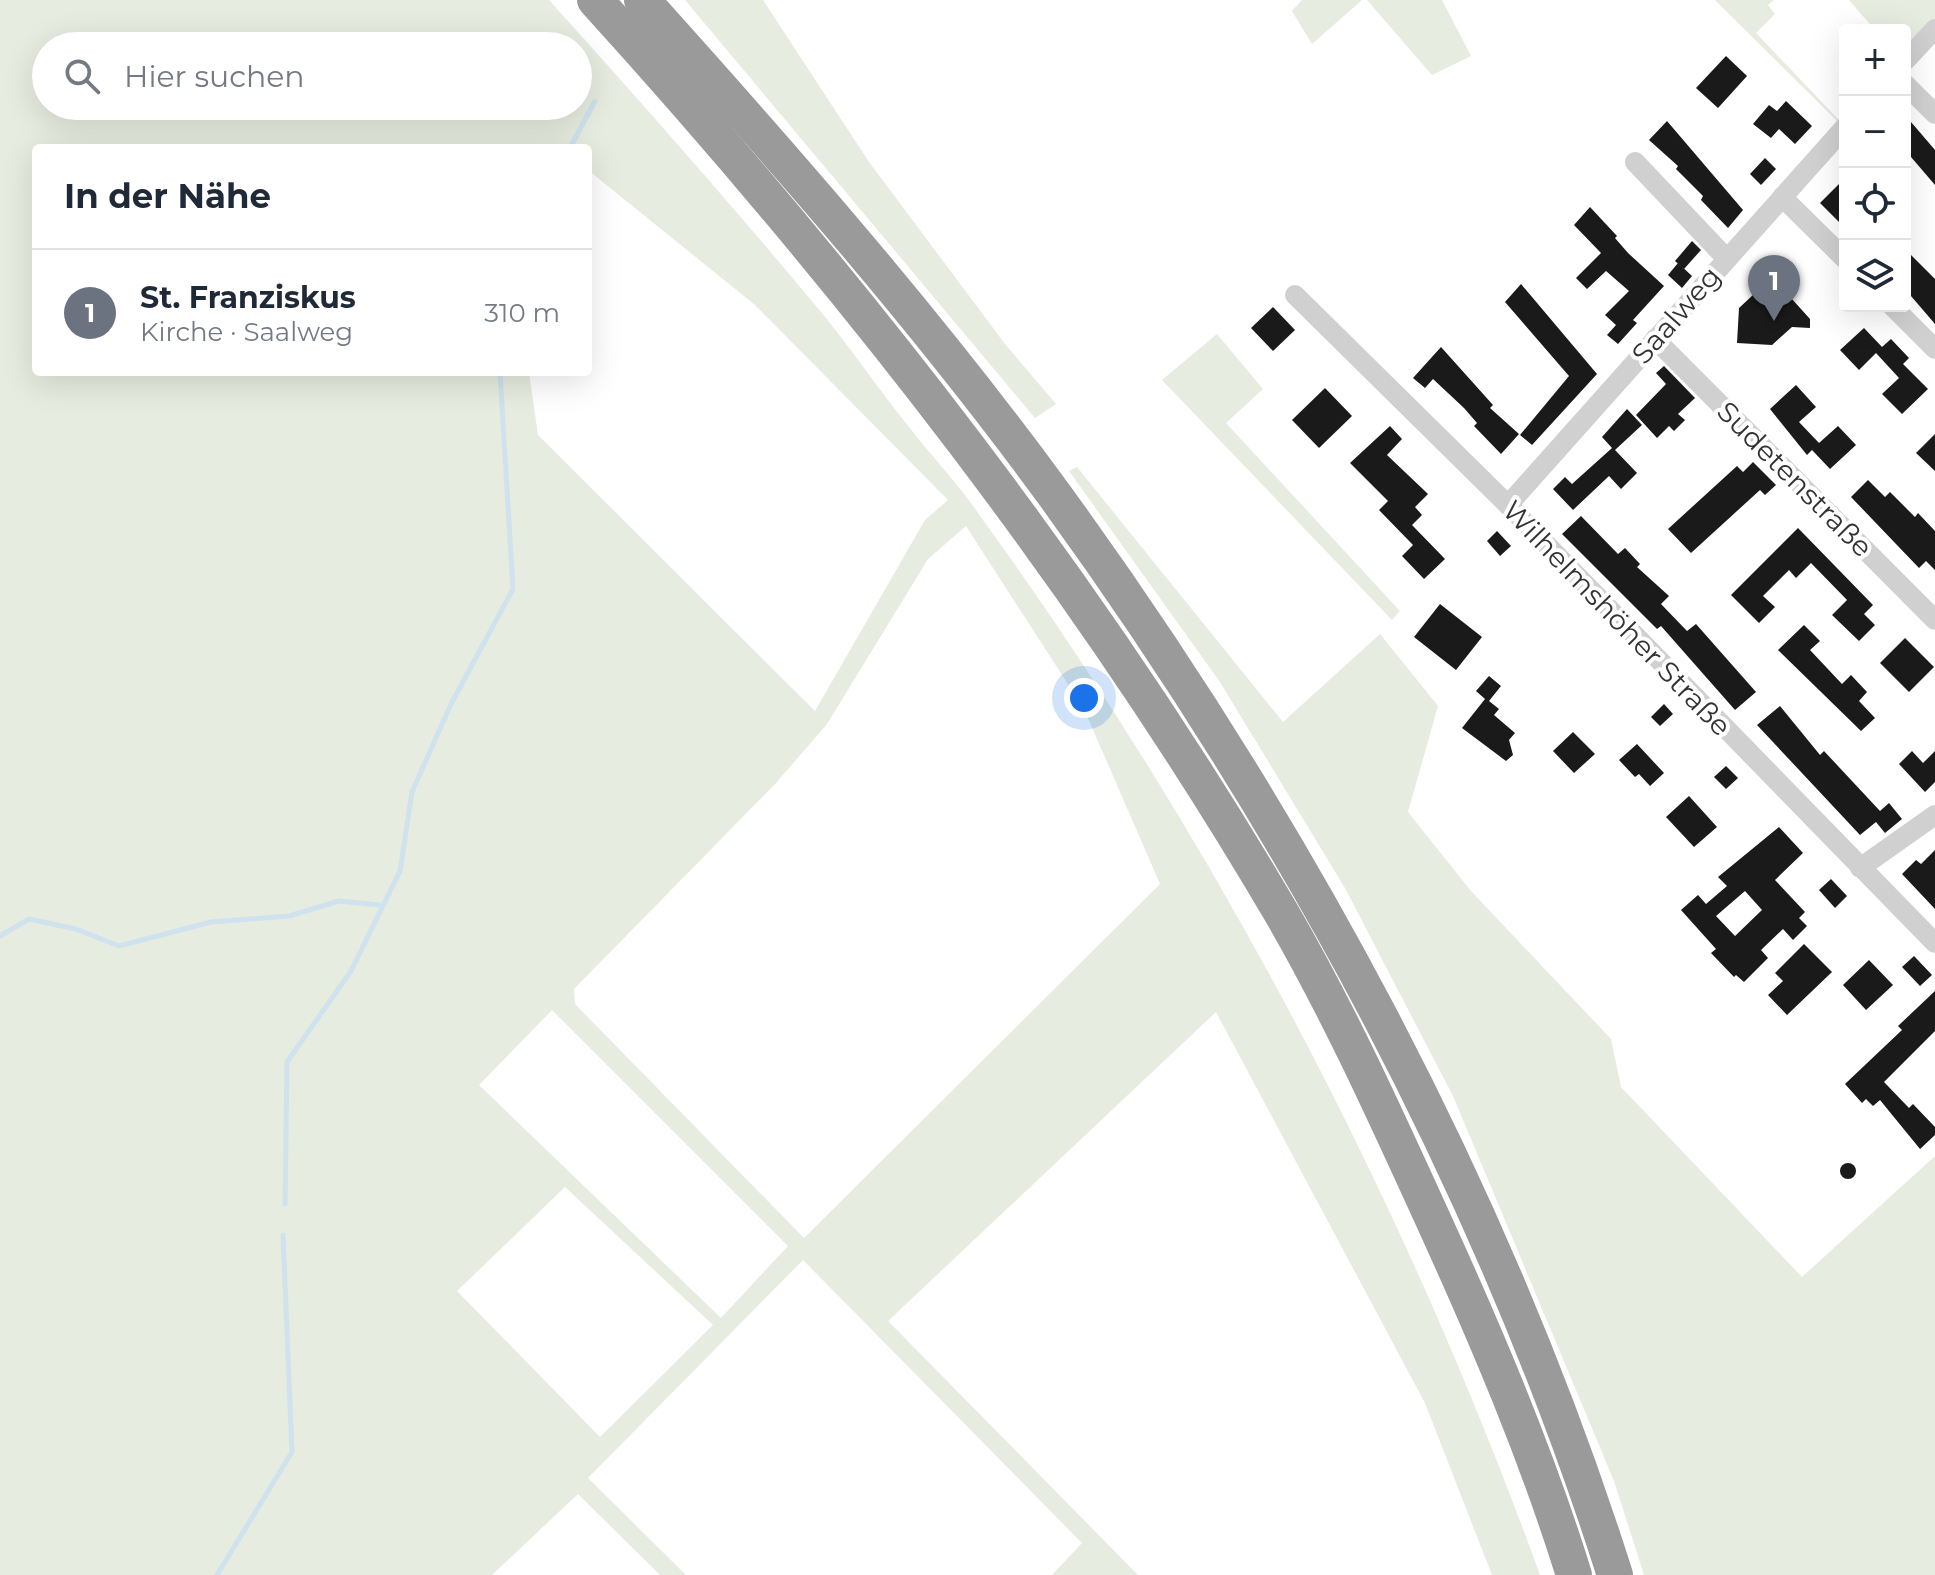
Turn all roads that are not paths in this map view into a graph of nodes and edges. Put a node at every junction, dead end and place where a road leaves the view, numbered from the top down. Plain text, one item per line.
1 (595, 0) edge
2 (642, 0) edge
3 (1935, 29) edge
4 (1911, 55) edge
5 (1911, 90) edge
6 (1935, 114) edge
7 (1839, 134) edge
8 (1635, 162) dead end
9 (1782, 197) junction
10 (1839, 253) edge
11 (1726, 258) junction
12 (1295, 295) dead end
13 (1898, 312) edge
14 (1655, 339) junction
15 (1935, 349) edge
16 (1508, 505) junction
17 (1935, 620) edge
18 (1935, 815) edge
19 (1860, 868) junction
20 (1935, 943) edge
21 (1574, 1575) edge
22 (1615, 1575) edge

1 - 21 highway
2 - 22 highway
3 - 4 street
5 - 6 street
7 - 9 street, Saalweg
8 - 11 street
9 - 10 street
9 - 11 street, Saalweg
11 - 14 street, Saalweg
12 - 16 street, Wilhelmshöher Straße
13 - 15 street
14 - 16 street, Saalweg
14 - 17 street, Sudetenstraße
16 - 19 street, Wilhelmshöher Straße
18 - 19 street
19 - 20 street, Wilhelmshöher Straße

